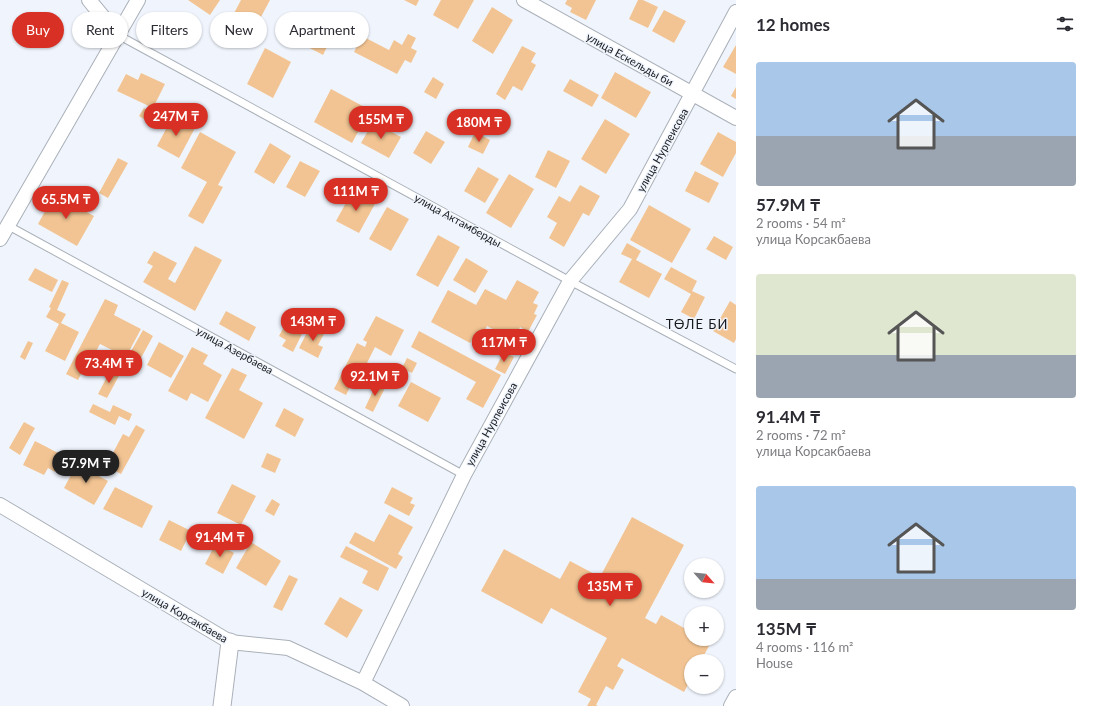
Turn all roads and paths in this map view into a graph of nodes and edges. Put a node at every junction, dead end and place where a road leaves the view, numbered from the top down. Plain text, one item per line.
1 (89, 0) edge
2 (138, 0) edge
3 (524, 0) edge
4 (99, 12) edge
5 (736, 12) edge
6 (128, 18) edge
7 (128, 40) edge
8 (110, 48) edge
9 (693, 94) junction
10 (736, 118) edge
11 (7, 225) junction
12 (0, 239) edge
13 (570, 281) junction
14 (736, 369) edge
15 (464, 475) junction
16 (0, 505) edge
17 (230, 642) junction
18 (363, 683) junction
19 (736, 697) edge
20 (222, 706) edge
21 (402, 706) edge
22 (731, 706) edge

1 - 4 street
2 - 6 street
3 - 9 street, улица Ескельды би
5 - 9 street, улица Нурпеисова
7 - 13 lane, улица Актамберды
8 - 11 street
9 - 10 street, улица Ескельды би
9 - 13 street, улица Нурпеисова
11 - 12 street
11 - 15 lane, улица Азербаева
13 - 14 lane, улица Актамберды
13 - 15 street, улица Нурпеисова
15 - 18 street, улица Нурпеисова
16 - 17 street, улица Корсакбаева
17 - 18 street, улица Корсакбаева
17 - 20 street
18 - 21 street, улица Корсакбаева
19 - 22 street

